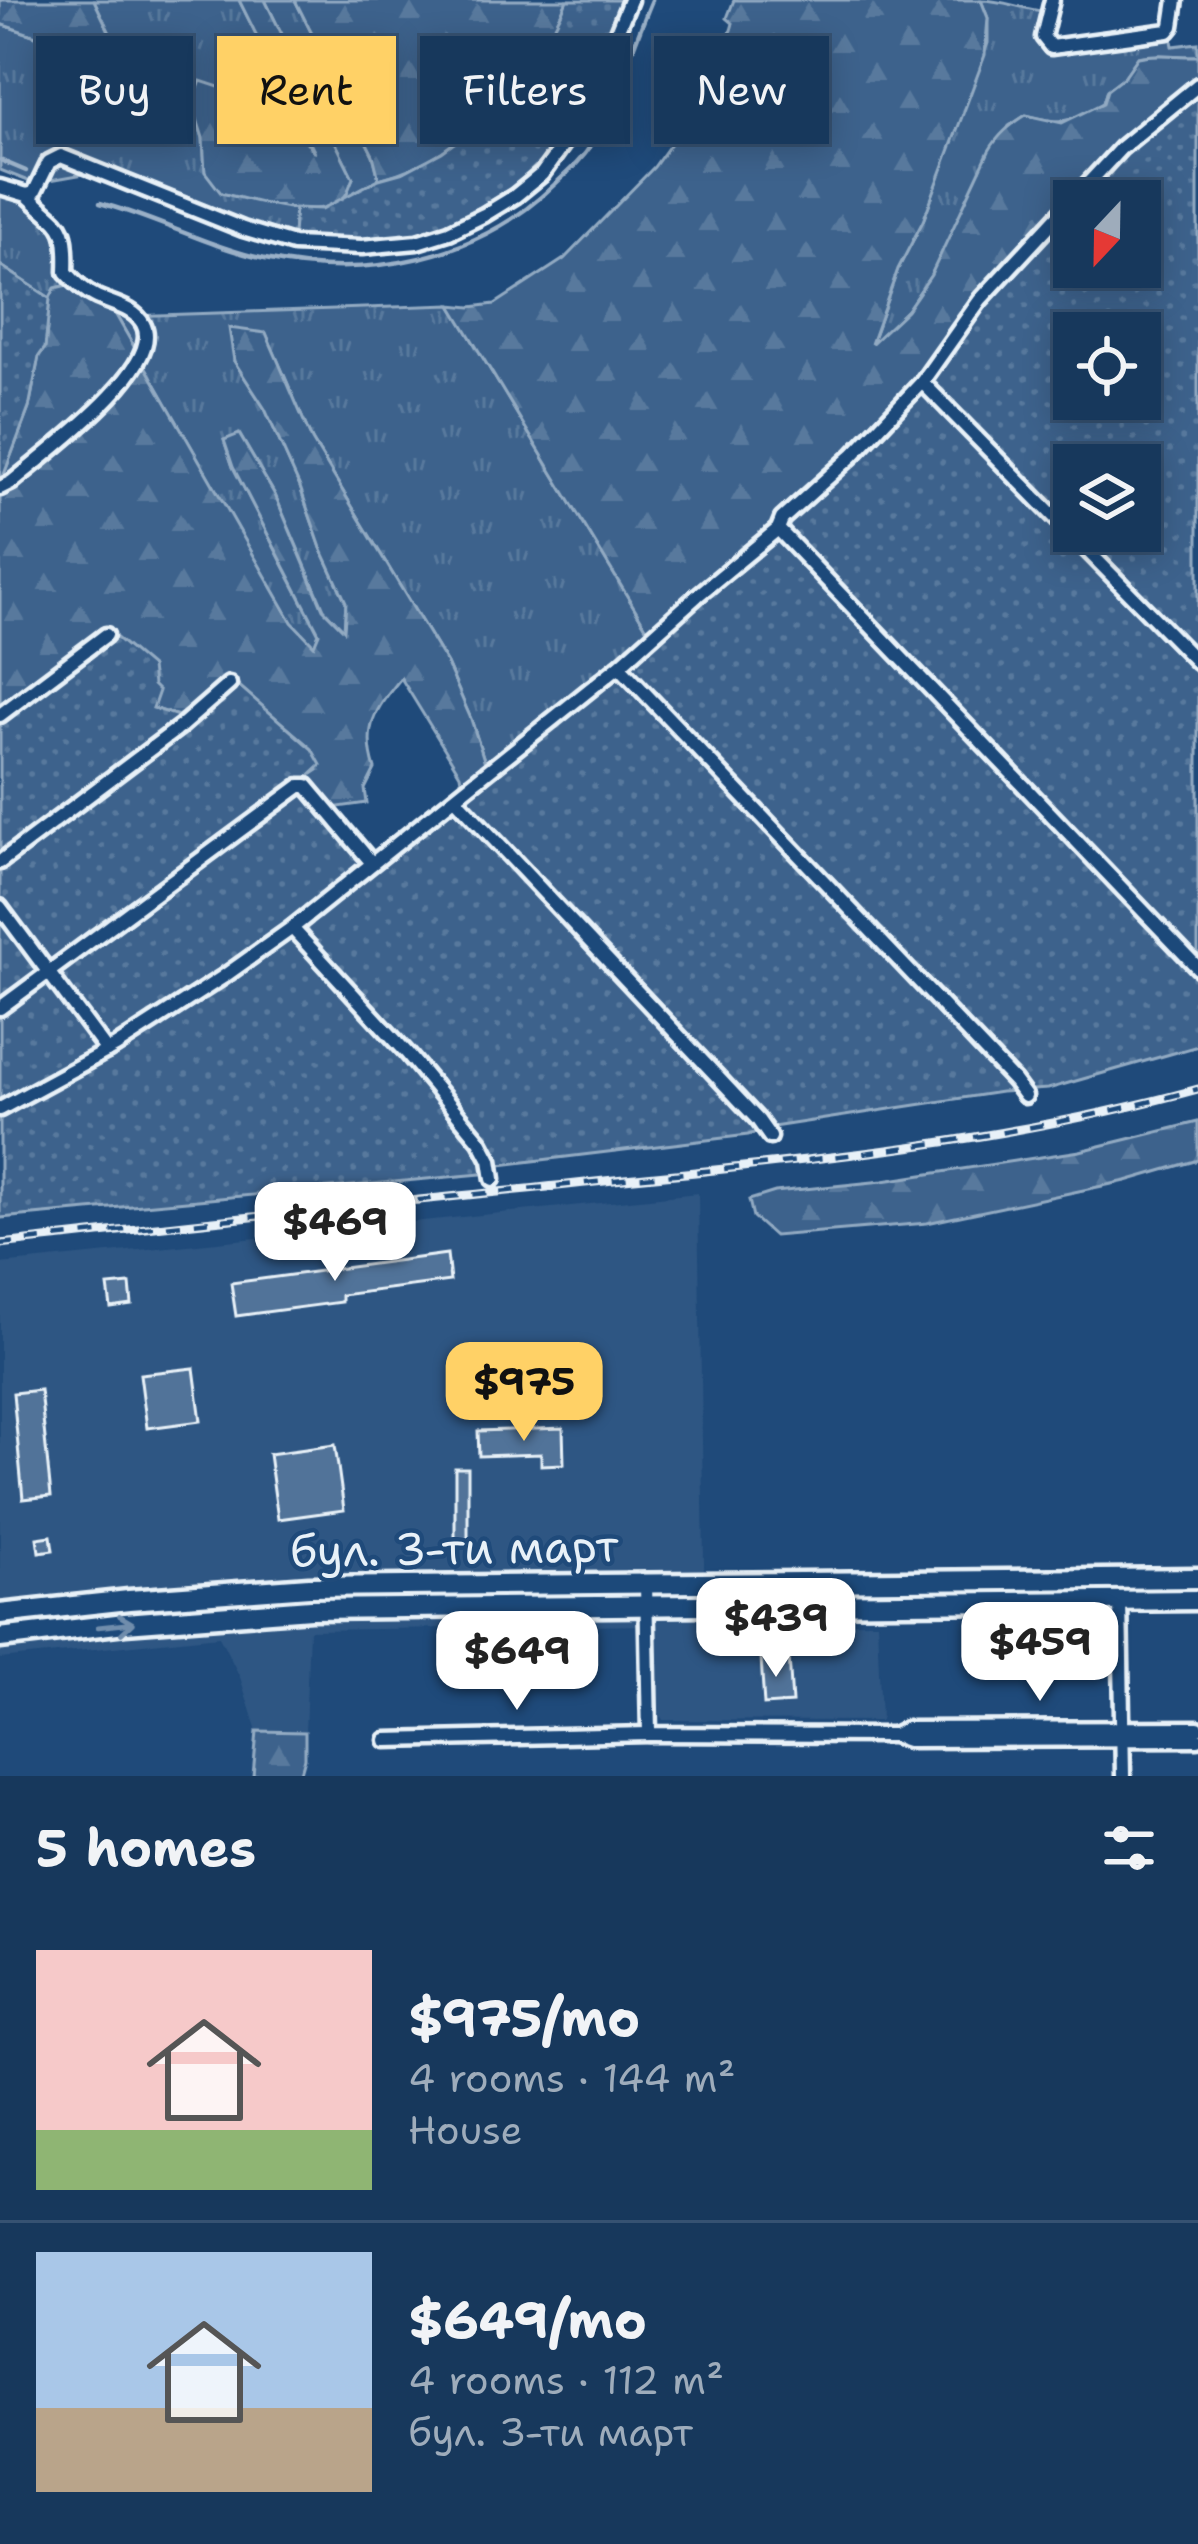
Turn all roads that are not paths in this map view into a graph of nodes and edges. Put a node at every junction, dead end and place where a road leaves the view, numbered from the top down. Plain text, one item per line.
1 (631, 0) edge
2 (1052, 0) edge
3 (1176, 0) edge
4 (1198, 85) edge
5 (0, 187) edge
6 (33, 192) junction
7 (922, 382) junction
8 (0, 488) edge
9 (778, 529) junction
10 (106, 634) dead end
11 (1198, 663) edge
12 (619, 667) junction
13 (229, 684) dead end
14 (0, 715) edge
15 (454, 798) junction
16 (0, 862) edge
17 (371, 862) junction
18 (0, 907) edge
19 (292, 928) junction
20 (1198, 968) edge
21 (48, 973) junction
22 (0, 1008) edge
23 (107, 1052) junction
24 (1025, 1096) dead end
25 (0, 1109) edge
26 (770, 1137) dead end
27 (493, 1178) dead end
28 (1198, 1578) edge
29 (646, 1583) junction
30 (1120, 1600) junction
31 (1198, 1600) edge
32 (648, 1604) junction
33 (0, 1614) edge
34 (0, 1638) edge
35 (1198, 1727) edge
36 (1120, 1732) junction
37 (649, 1734) junction
38 (1198, 1738) edge
39 (386, 1740) dead end
40 (1123, 1776) edge

1 - 6 street
2 - 3 street
4 - 7 street
5 - 6 street
6 - 8 street
7 - 9 street
7 - 11 street
9 - 12 street
9 - 20 street
10 - 14 street
12 - 15 street
12 - 24 street
13 - 16 street
15 - 17 street
15 - 26 street
17 - 19 street
17 - 21 street
18 - 21 street
19 - 23 street
19 - 27 street
21 - 22 street
21 - 23 street
23 - 25 street
28 - 29 main road, бул. 3-ти март
29 - 32 street
29 - 33 main road, бул. 3-ти март
30 - 31 main road, бул. 3-ти март
30 - 32 main road, бул. 3-ти март
30 - 36 street
34 -> 32 main road, бул. 3-ти март
32 - 37 street
35 - 36 street
36 - 37 street
36 - 38 street
36 - 40 street
37 - 39 street

